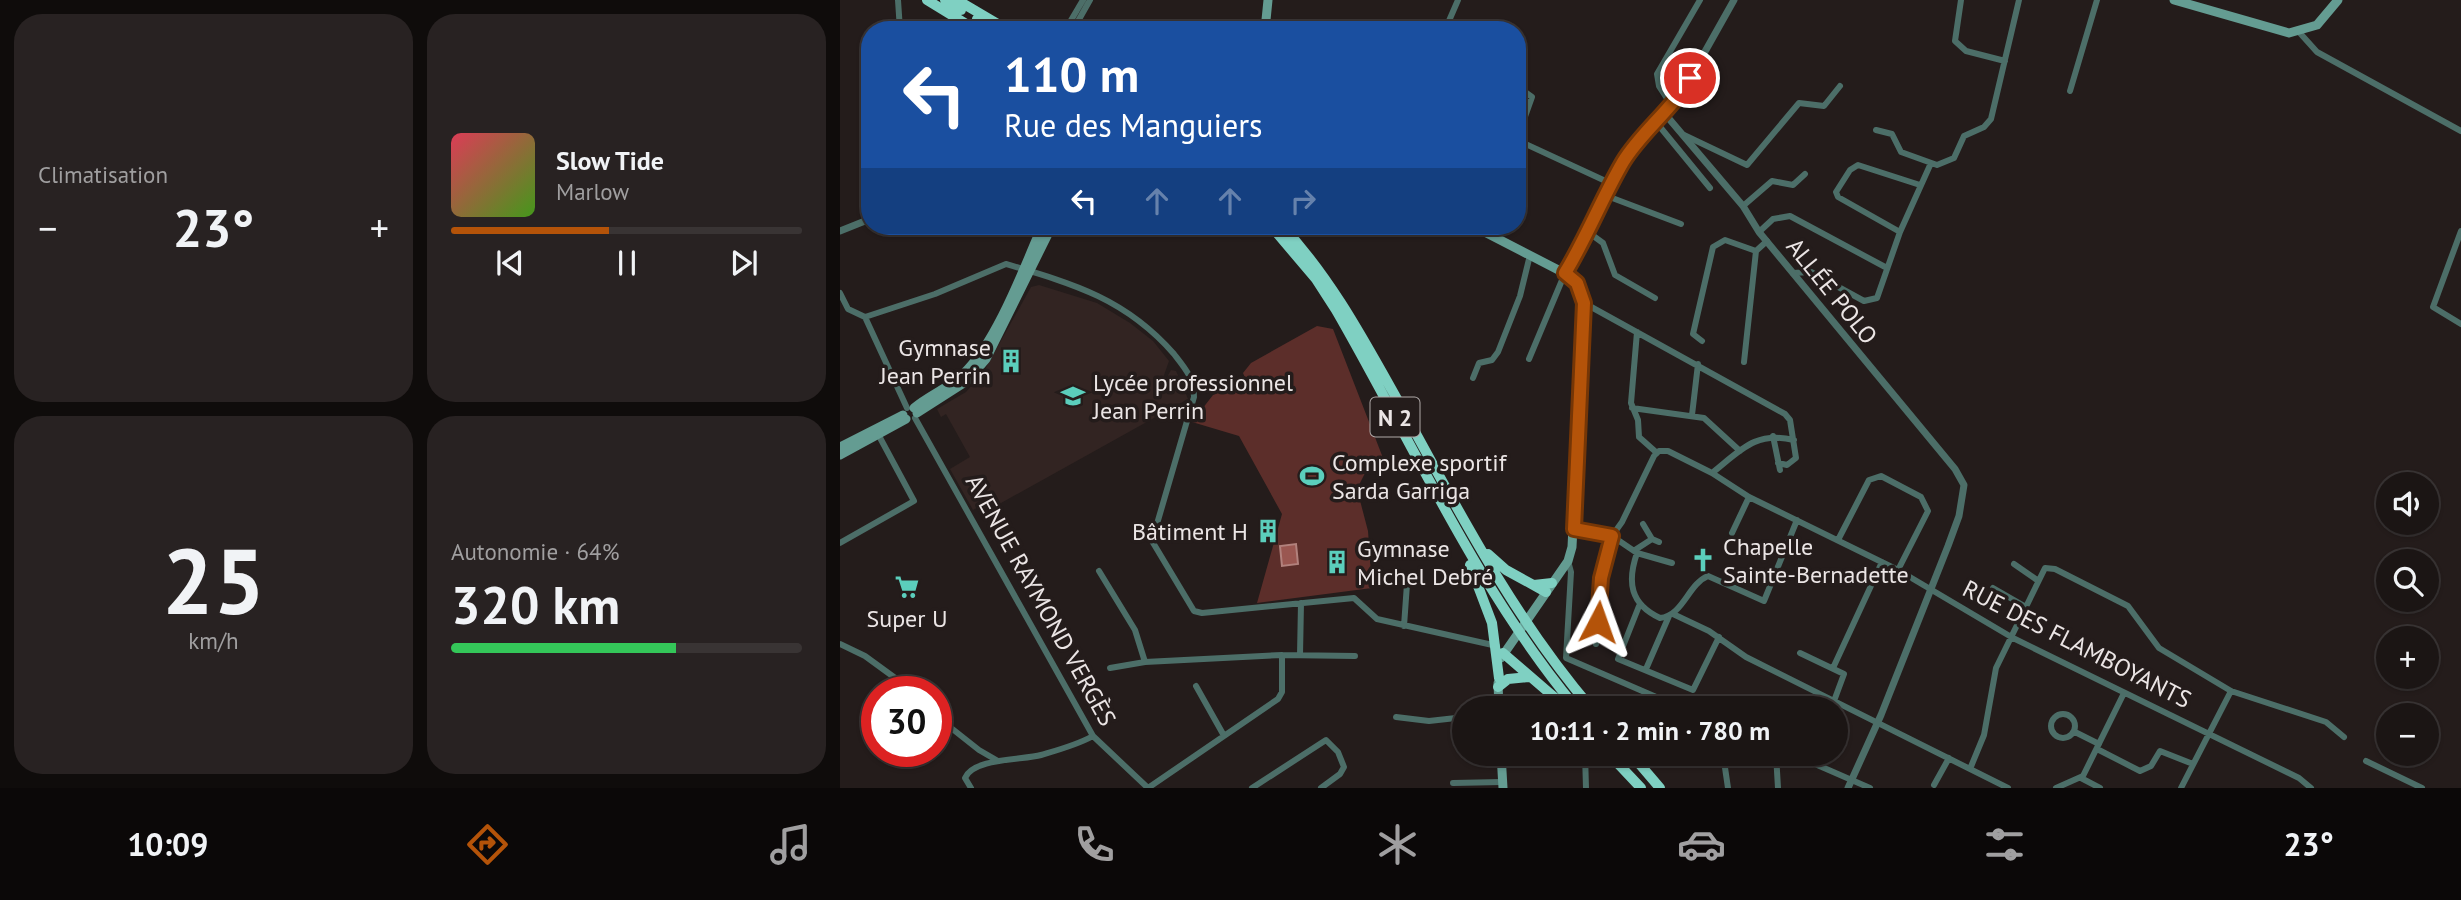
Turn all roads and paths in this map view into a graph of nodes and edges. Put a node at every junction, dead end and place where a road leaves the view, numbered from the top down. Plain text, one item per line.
1 (898, 0) edge
2 (928, 0) edge
3 (945, 0) edge
4 (957, 0) edge
5 (1083, 0) edge
6 (1090, 0) edge
7 (1268, 0) edge
8 (1458, 0) edge
9 (1700, 0) edge
10 (1734, 0) edge
11 (1961, 0) edge
12 (2020, 0) edge
13 (2097, 0) edge
14 (2174, 0) edge
15 (2337, 0) edge
16 (899, 21) edge
17 (962, 21) edge
18 (980, 21) edge
19 (993, 21) edge
20 (1071, 21) edge
21 (1078, 21) edge
22 (1266, 21) edge
23 (1449, 21) edge
24 (2299, 32) junction
25 (2005, 61) junction
26 (1840, 86) dead end
27 (2070, 91) dead end
28 (1526, 93) edge
29 (1672, 106) junction
30 (1526, 114) edge
31 (1665, 114) junction
32 (1656, 122) junction
33 (1876, 130) dead end
34 (2461, 131) edge
35 (1679, 132) junction
36 (1526, 144) edge
37 (1931, 163) junction
38 (1805, 174) dead end
39 (1612, 184) junction
40 (1920, 185) junction
41 (1710, 188) dead end
42 (1606, 196) junction
43 (1743, 206) junction
44 (861, 223) edge
45 (1681, 224) dead end
46 (840, 231) edge
47 (2461, 231) edge
48 (1759, 232) junction
49 (1900, 232) junction
50 (1588, 233) junction
51 (1039, 235) edge
52 (1047, 235) edge
53 (1279, 235) edge
54 (1290, 235) edge
55 (1299, 235) edge
56 (1493, 235) edge
57 (1767, 241) junction
58 (1756, 251) junction
59 (1531, 256) junction
60 (1887, 268) junction
61 (1026, 272) junction
62 (1565, 273) junction
63 (1793, 273) junction
64 (840, 293) edge
65 (1655, 298) dead end
66 (1584, 303) junction
67 (865, 317) junction
68 (2461, 324) edge
69 (1637, 332) junction
70 (1363, 339) junction
71 (1702, 341) dead end
72 (1529, 359) dead end
73 (1744, 362) dead end
74 (1698, 364) junction
75 (1473, 378) dead end
76 (1632, 408) junction
77 (910, 414) junction
78 (1692, 415) junction
79 (878, 434) junction
80 (1773, 436) junction
81 (1794, 440) junction
82 (840, 447) edge
83 (1740, 451) junction
84 (1657, 453) junction
85 (840, 455) edge
86 (1712, 473) junction
87 (1749, 497) junction
88 (1440, 498) junction
89 (1797, 520) junction
90 (1643, 524) dead end
91 (1574, 529) junction
92 (1732, 533) dead end
93 (1612, 536) junction
94 (1838, 540) junction
95 (840, 543) edge
96 (1478, 544) junction
97 (1636, 551) junction
98 (1568, 561) junction
99 (1882, 562) junction
100 (1672, 564) dead end
101 (2014, 564) dead end
102 (1898, 570) junction
103 (1099, 571) dead end
104 (2037, 580) junction
105 (1407, 584) dead end
106 (1549, 587) junction
107 (1993, 587) dead end
108 (1931, 589) junction
109 (1301, 603) junction
110 (1639, 606) junction
111 (2026, 607) junction
112 (1671, 615) junction
113 (1404, 626) junction
114 (1526, 634) junction
115 (1719, 637) junction
116 (2012, 638) junction
117 (840, 644) edge
118 (1495, 644) junction
119 (1596, 645) dead end
120 (1503, 653) junction
121 (1800, 653) dead end
122 (1282, 655) junction
123 (1300, 655) junction
124 (1355, 656) dead end
125 (1145, 662) junction
126 (1110, 668) dead end
127 (1833, 668) junction
128 (1646, 669) junction
129 (892, 676) edge
130 (1530, 677) junction
131 (1498, 683) junction
132 (1196, 686) dead end
133 (2231, 691) junction
134 (2124, 693) junction
135 (1651, 695) edge
136 (1498, 696) edge
137 (1553, 696) edge
138 (1568, 696) edge
139 (1581, 696) edge
140 (1824, 696) edge
141 (1836, 696) edge
142 (1848, 708) edge
143 (1396, 717) dead end
144 (1452, 718) edge
145 (1878, 722) junction
146 (952, 729) edge
147 (2075, 732) junction
148 (2208, 733) junction
149 (1223, 734) junction
150 (1093, 736) junction
151 (2344, 737) dead end
152 (2098, 746) junction
153 (979, 750) junction
154 (1949, 758) junction
155 (998, 761) junction
156 (2366, 761) dead end
157 (989, 764) junction
158 (2193, 764) junction
159 (1502, 766) edge
160 (1585, 766) edge
161 (1621, 766) edge
162 (1625, 766) edge
163 (1641, 766) edge
164 (1725, 766) edge
165 (1777, 766) edge
166 (1815, 766) edge
167 (1970, 769) junction
168 (2081, 778) junction
169 (2299, 778) junction
170 (1453, 783) dead end
171 (1850, 784) edge
172 (1503, 785) edge
173 (1934, 785) dead end
174 (1996, 785) edge
175 (2183, 787) edge
176 (971, 788) edge
177 (1148, 788) edge
178 (1252, 788) edge
179 (1322, 788) edge
180 (1586, 788) edge
181 (1642, 788) edge
182 (1660, 788) edge
183 (1728, 788) edge
184 (1778, 788) edge
185 (1870, 788) edge
186 (2008, 788) edge
187 (2056, 788) edge
188 (2100, 788) edge
189 (2294, 788) edge
190 (2311, 788) edge
191 (2421, 788) edge

1 - 16 street
2 - 17 highway
3 - 18 highway
4 - 19 highway
5 - 20 street
6 - 21 street
7 - 22 main road
8 - 23 street
9 - 29 street
10 - 29 street
11 - 25 street
12 - 25 street
13 - 27 street
14 - 24 main road
15 - 24 main road
24 - 34 street
25 - 37 street
26 - 35 street
28 - 30 street
29 - 31 street
31 - 32 street
31 - 35 street, ALLÉE POLO
32 - 39 street
32 - 41 street
33 - 37 street
35 - 43 street, ALLÉE POLO
36 - 39 street
37 - 40 street
38 - 43 street
39 - 42 street
40 - 49 street
40 - 49 street
42 - 45 street
42 - 50 street
43 - 48 street, ALLÉE POLO
44 - 46 street
47 - 68 street
48 - 57 street, ALLÉE POLO
48 - 60 street
49 - 60 street
50 - 62 street
50 - 65 street
51 - 61 main road
52 - 61 main road
53 - 88 highway, N 2
54 - 70 highway, N 2
55 - 70 highway
56 - 59 main road
57 - 58 street
57 - 63 street, ALLÉE POLO
58 - 71 street
58 - 73 street
59 - 62 main road
59 - 75 street
60 - 63 street
61 - 67 street
61 - 77 main road
61 - 109 street
62 - 66 main road
62 - 72 street
63 - 108 street, ALLÉE POLO
64 - 67 street
66 - 69 street
66 - 91 main road
67 - 77 street, AVENUE RAYMOND VERGÈS
69 - 74 street
69 - 76 street
70 - 96 highway, N 2
74 - 78 street
74 - 81 street
76 - 78 street
76 - 84 street
77 - 79 main road
77 - 82 main road
77 - 150 street, AVENUE RAYMOND VERGÈS
78 - 83 street
79 - 85 main road
79 - 95 street
80 - 81 street
80 - 81 street
80 - 83 street
83 - 86 street
84 - 86 street, RUE DES FLAMBOYANTS
84 - 93 street
86 - 87 street, RUE DES FLAMBOYANTS
87 - 89 street, RUE DES FLAMBOYANTS
87 - 92 street
88 - 114 highway, N 2
88 - 118 highway
89 - 94 street, RUE DES FLAMBOYANTS
89 - 112 street
90 - 97 street
91 - 93 street
91 - 98 main road
93 - 97 street
93 - 119 street
94 - 99 street, RUE DES FLAMBOYANTS
94 - 102 street
96 - 106 highway
96 - 114 highway, N 2
97 - 100 street
97 - 110 street
98 - 106 main road
98 - 135 street
99 - 102 street, RUE DES FLAMBOYANTS
99 - 127 street
101 - 104 street
102 - 108 street, RUE DES FLAMBOYANTS
103 - 125 street
104 - 111 street
104 - 133 street
105 - 113 street
106 - 120 main road
107 - 111 street
108 - 116 street, RUE DES FLAMBOYANTS
108 - 145 street
109 - 113 street
109 - 123 street
110 - 112 street
110 - 128 street
111 - 116 street
112 - 115 street
112 - 128 street
113 - 118 street
114 - 138 highway, N 2
114 - 139 highway, N 2
115 - 128 street
115 - 140 street
116 - 134 street, RUE DES FLAMBOYANTS
116 - 167 street
117 - 129 street
118 - 120 street
118 - 131 highway
120 - 130 highway
120 - 131 main road
121 - 127 street
122 - 123 street
122 - 125 street
122 - 149 street
123 - 124 street
125 - 126 street
127 - 141 street
130 - 131 highway
130 - 137 highway
131 - 136 main road
132 - 149 street
133 - 148 street
133 - 151 street
134 - 148 street, RUE DES FLAMBOYANTS
134 - 152 street
142 - 145 street
143 - 144 street
145 - 154 street
145 - 171 street
146 - 153 street
147 - 147 street
147 - 152 street
148 - 158 street
148 - 169 street, RUE DES FLAMBOYANTS
149 - 177 street
150 - 155 street
150 - 177 street, AVENUE RAYMOND VERGÈS
152 - 158 street
152 - 168 street
153 - 155 street
153 - 157 street
154 - 167 street
154 - 173 street
155 - 157 street
156 - 191 street
157 - 176 street
158 - 175 street
159 - 172 main road
160 - 180 street
161 - 181 highway
162 - 181 highway
163 - 182 highway
164 - 183 street
165 - 184 street
166 - 171 street
167 - 174 street
168 - 187 street
168 - 188 street
169 - 189 street
169 - 190 street, RUE DES FLAMBOYANTS
170 - 172 street
171 - 185 street
174 - 186 street
178 - 179 street

